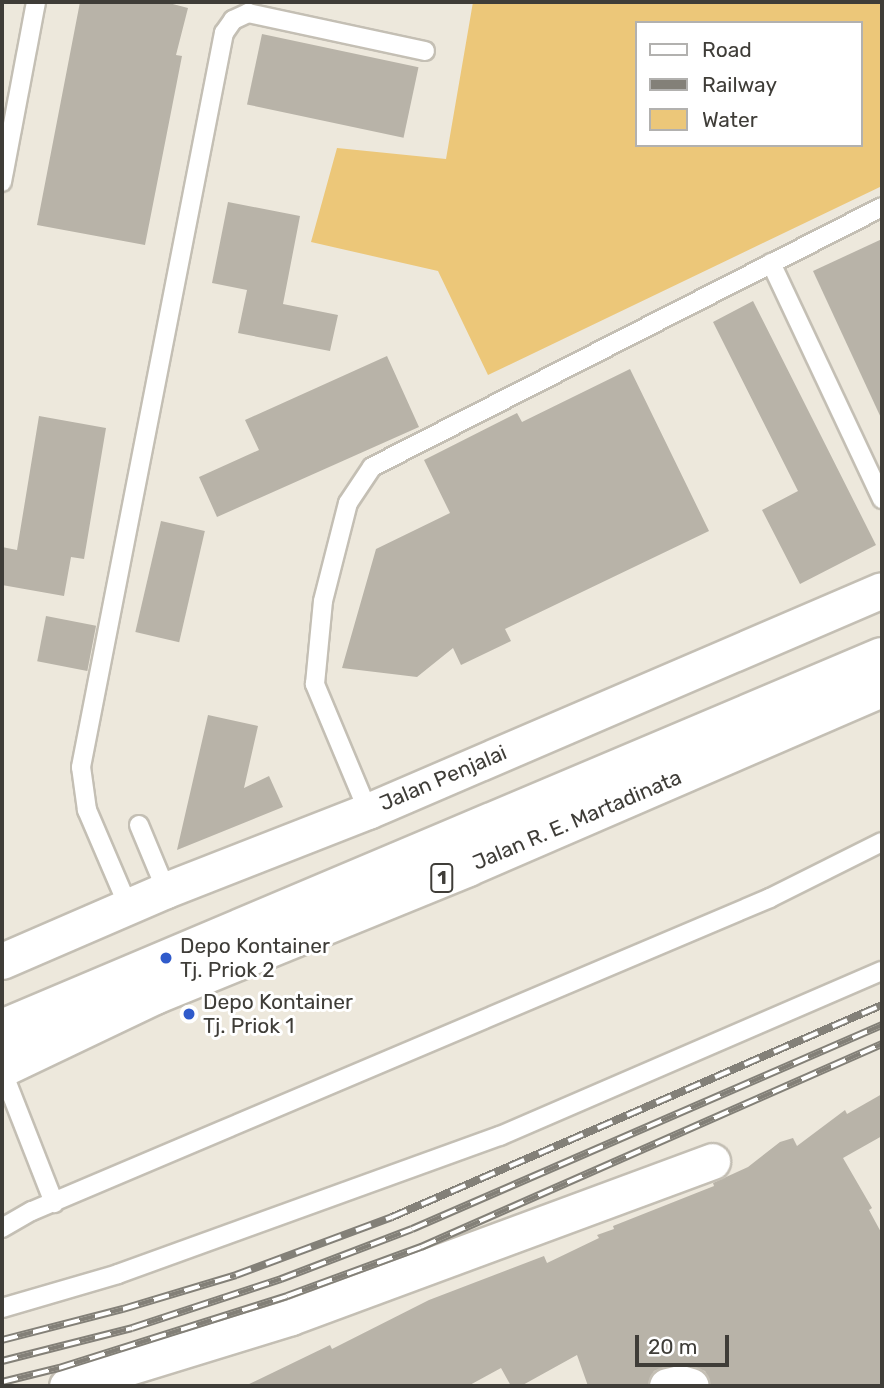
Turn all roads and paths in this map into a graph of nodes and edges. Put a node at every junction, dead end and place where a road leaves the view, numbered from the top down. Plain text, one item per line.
1 (36, 2) edge
2 (425, 51) dead end
3 (2, 182) edge
4 (882, 207) edge
5 (771, 263) junction
6 (882, 499) edge
7 (882, 590) edge
8 (882, 657) edge
9 (882, 688) edge
10 (368, 811) junction
11 (139, 825) dead end
12 (882, 842) edge
13 (166, 890) junction
14 (129, 908) junction
15 (2, 961) edge
16 (882, 971) edge
17 (2, 1029) edge
18 (2, 1069) edge
19 (712, 1161) dead end
20 (54, 1203) junction
21 (2, 1228) edge
22 (2, 1308) edge
23 (67, 1386) edge
24 (667, 1386) edge
25 (691, 1386) edge

1 - 3 lane
2 - 14 lane
4 - 5 lane
5 - 6 lane
5 - 10 lane
7 - 10 street, Jalan Penjalai
8 - 17 highway, Jalan R. E. Martadinata / 1
9 - 18 highway, Jalan R. E. Martadinata / 1
10 - 13 street, Jalan Penjalai
11 - 13 lane
12 - 20 lane
13 - 14 street, Jalan Penjalai
14 - 15 street, Jalan Penjalai
16 - 22 lane
18 - 20 lane
19 - 23 street
20 - 21 lane
24 - 25 street

